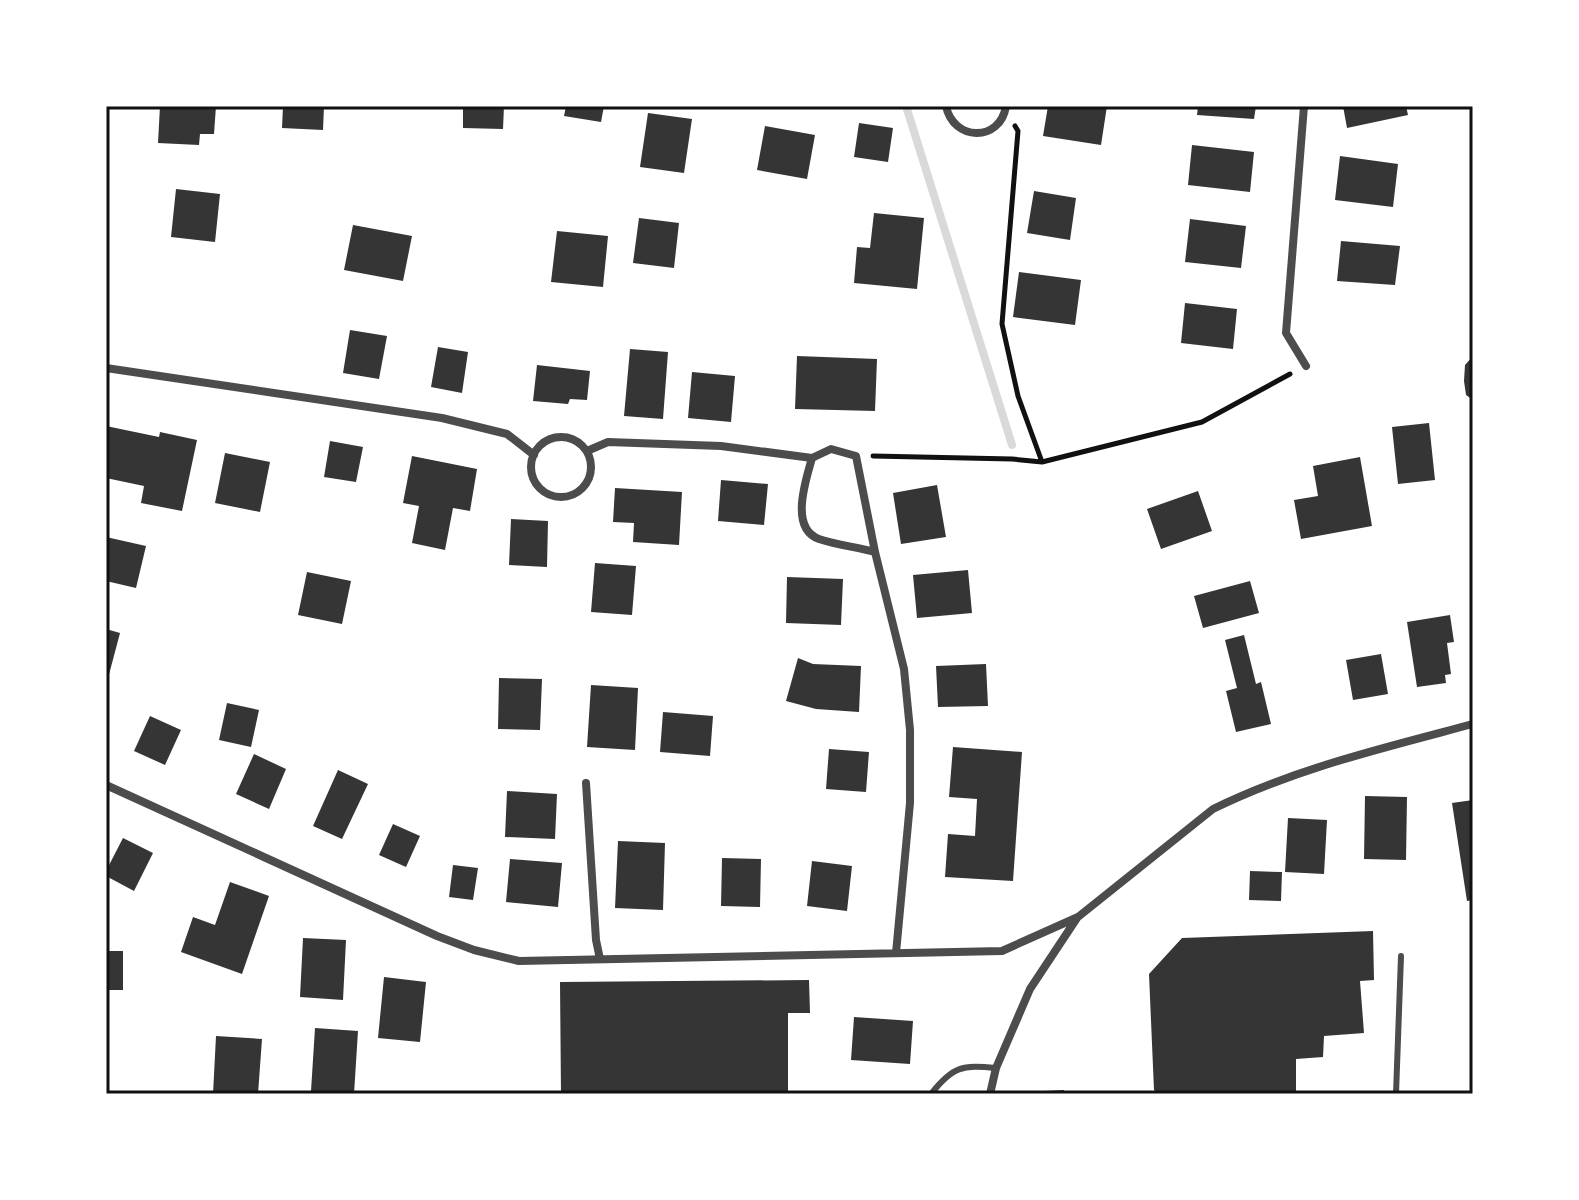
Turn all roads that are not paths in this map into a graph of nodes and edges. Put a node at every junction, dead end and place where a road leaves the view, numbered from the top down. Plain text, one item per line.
1 (946, 106) edge
2 (1304, 106) edge
3 (1008, 108) edge
4 (1306, 366) road end
5 (106, 368) edge
6 (587, 451) junction
7 (534, 455) junction
8 (812, 458) junction
9 (875, 552) junction
10 (1473, 724) edge
11 (586, 783) dead end
12 (106, 785) edge
13 (1078, 917) junction
14 (896, 953) junction
15 (1401, 956) dead end
16 (600, 959) junction
17 (996, 1068) junction
18 (931, 1094) edge
19 (990, 1094) edge
20 (1396, 1094) edge

1 - 3 street
2 - 4 street
5 - 7 street
6 - 7 street
6 - 7 street
6 - 8 street
8 - 9 street
8 - 9 street
9 - 14 street
10 - 13 street
11 - 16 street
12 - 16 street
13 - 14 street
13 - 17 street
14 - 16 street
15 - 20 lane
17 - 18 lane
17 - 19 street

